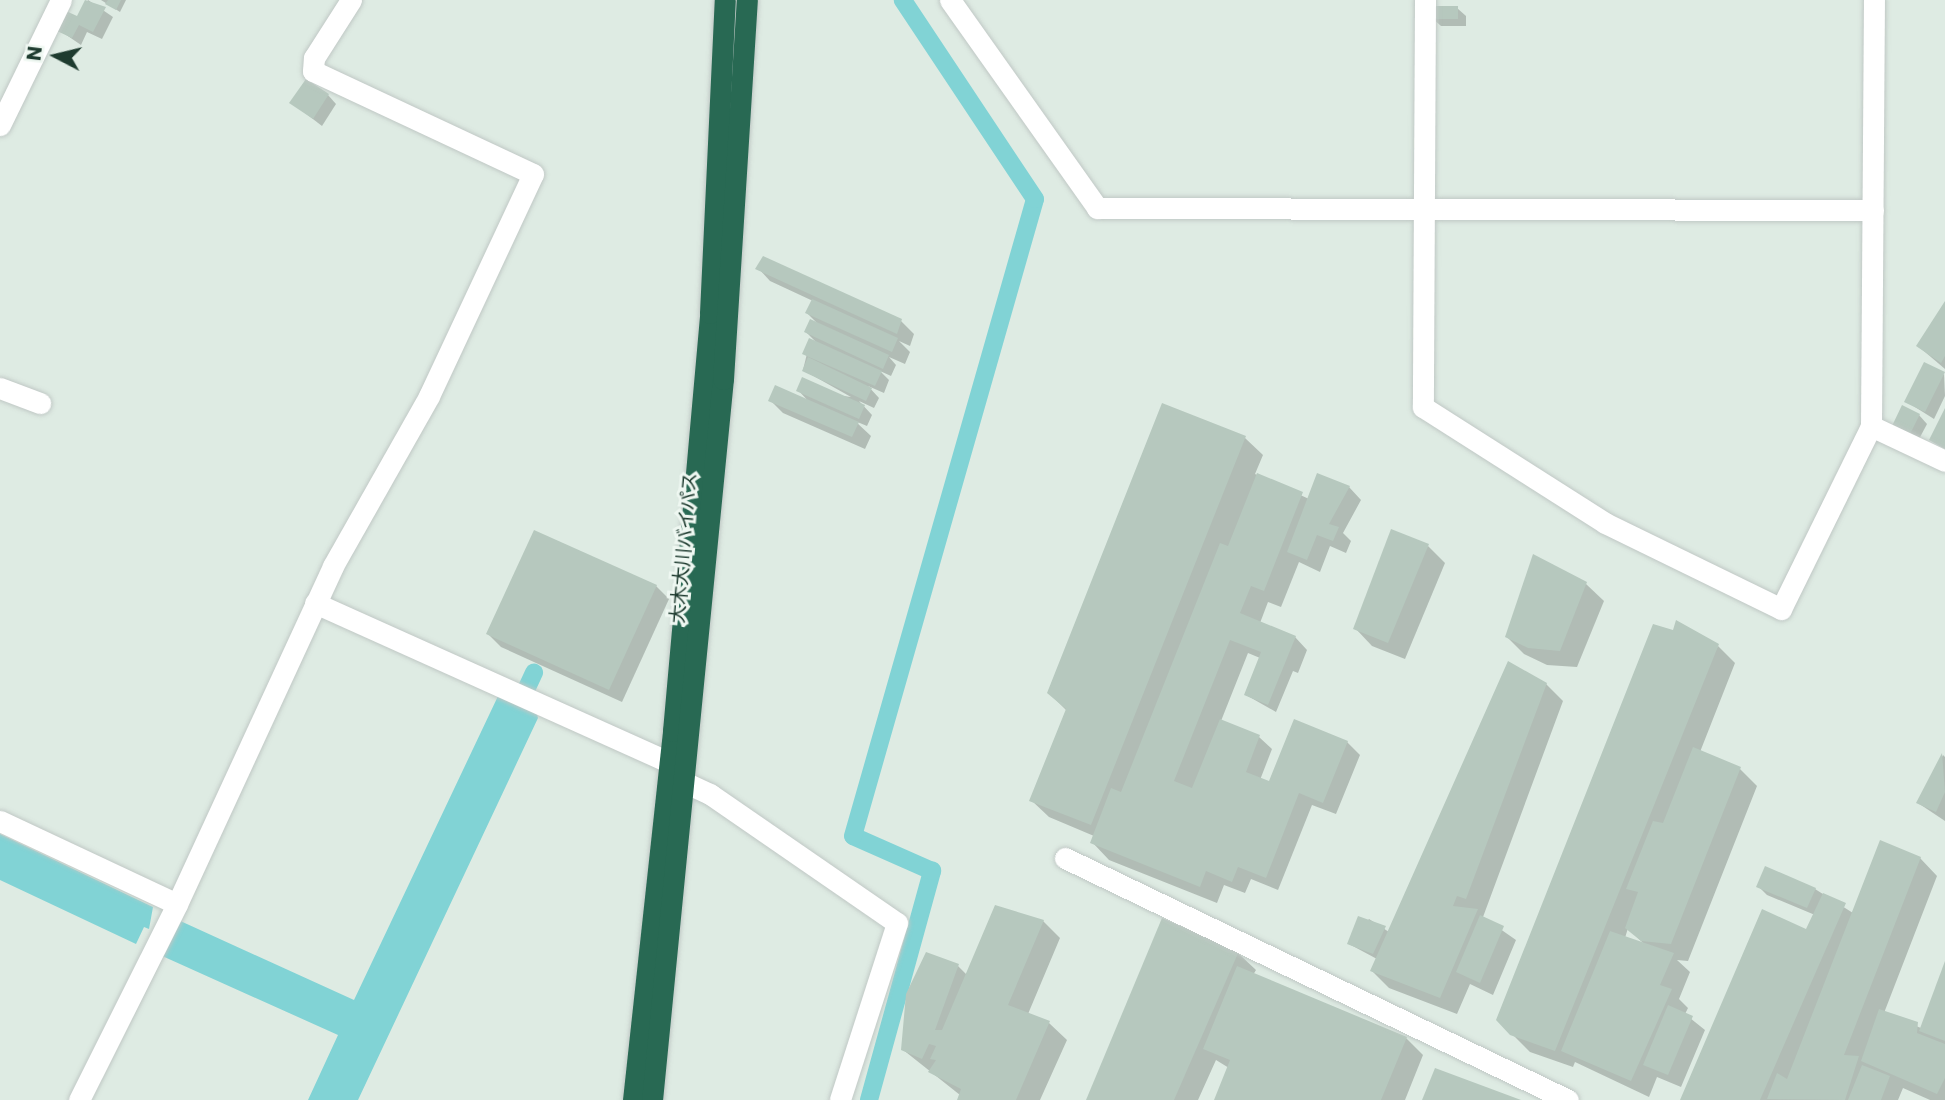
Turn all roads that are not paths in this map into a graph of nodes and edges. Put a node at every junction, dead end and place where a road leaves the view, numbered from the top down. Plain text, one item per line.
1 (61, 0) edge
2 (351, 0) edge
3 (725, 0) edge
4 (747, 0) edge
5 (950, 0) edge
6 (1425, 0) edge
7 (1874, 0) edge
8 (0, 125) edge
9 (1427, 208) junction
10 (1873, 210) junction
11 (0, 388) edge
12 (40, 403) dead end
13 (1871, 425) junction
14 (1945, 461) edge
15 (315, 603) junction
16 (677, 748) junction
17 (684, 782) junction
18 (0, 821) edge
19 (1065, 858) dead end
20 (177, 904) junction
21 (79, 1100) edge
22 (633, 1100) edge
23 (652, 1100) edge
24 (840, 1100) edge
25 (1568, 1100) edge

1 - 8 street
2 - 15 street
3 - 16 highway, 大木大川バイパス
4 - 16 highway, 大木大川バイパス
5 - 9 street
6 - 9 street
7 - 10 street
9 - 10 street
9 - 13 street
10 - 13 street
11 - 12 street
13 - 14 street
15 - 16 street
15 - 20 street
16 - 17 street
16 - 22 highway, 大木大川バイパス
17 - 23 highway
17 - 24 street
18 - 20 street
19 - 25 street
20 - 21 street

